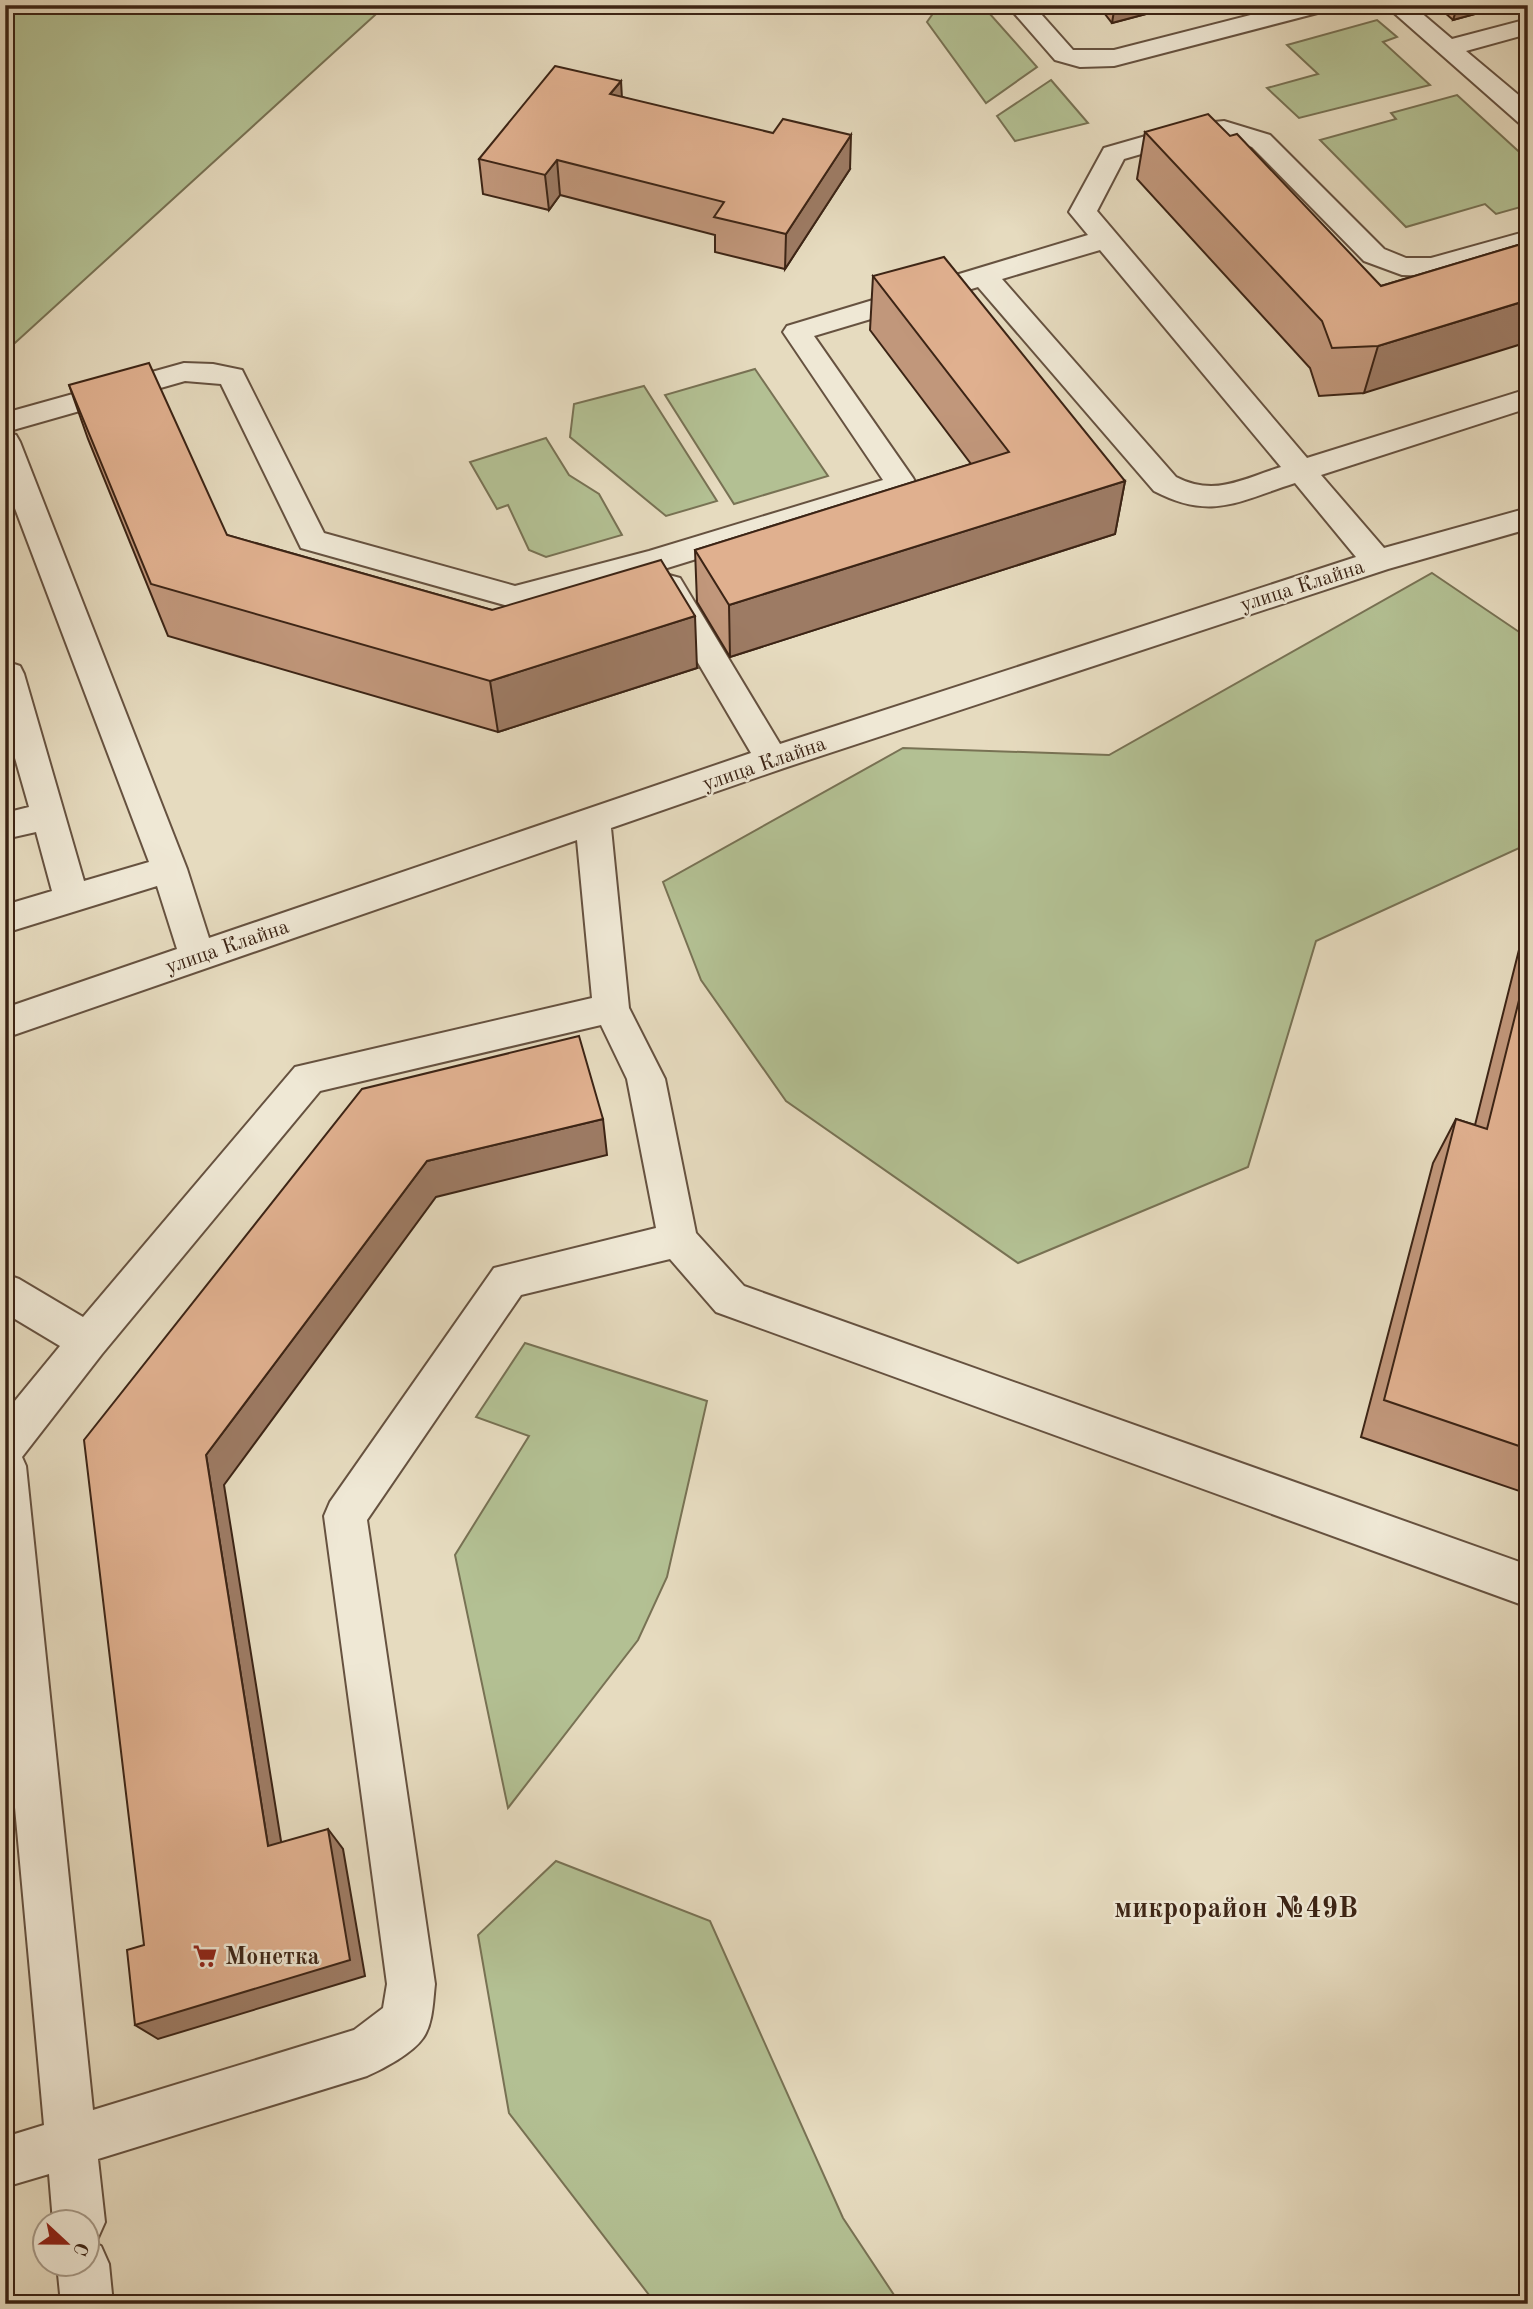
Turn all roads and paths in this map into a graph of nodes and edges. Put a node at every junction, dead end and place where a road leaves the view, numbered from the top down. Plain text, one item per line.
1 (1019, 5) edge
2 (1320, 5) edge
3 (1396, 5) edge
4 (1528, 26) edge
5 (1449, 48) junction
6 (1528, 117) edge
7 (1106, 239) junction
8 (1528, 239) edge
9 (984, 276) junction
10 (1528, 398) edge
11 (5, 423) edge
12 (5, 442) edge
13 (1301, 470) junction
14 (1528, 518) edge
15 (653, 561) junction
16 (1377, 561) junction
17 (5, 673) edge
18 (772, 759) junction
19 (48, 816) junction
20 (593, 821) junction
21 (5, 826) edge
22 (169, 869) junction
23 (72, 899) junction
24 (5, 919) edge
25 (197, 956) junction
26 (611, 1008) junction
27 (5, 1023) edge
28 (678, 1240) junction
29 (5, 1292) edge
30 (88, 1341) junction
31 (5, 1446) edge
32 (5, 1466) edge
33 (1528, 1586) edge
34 (72, 2142) junction
35 (5, 2162) edge
36 (78, 2208) edge
37 (84, 2278) edge
38 (87, 2304) edge

1 - 2 street
3 - 5 street
4 - 5 street
5 - 6 street
7 - 8 street
7 - 9 street
7 - 13 street
9 - 13 street
9 - 15 street
10 - 13 street
11 - 15 street
12 - 22 street
13 - 16 street
14 - 16 street, улица Клайна
15 - 18 street
16 - 18 street, улица Клайна
17 - 19 street
18 - 20 street, улица Клайна
19 - 21 street
19 - 23 street
20 - 25 street, улица Клайна
20 - 26 street
22 - 23 street
22 - 25 street
23 - 24 street
25 - 27 street, улица Клайна
26 - 28 street
26 - 30 street
28 - 33 street
28 - 34 street
29 - 30 street
30 - 31 street
32 - 34 street
34 - 35 street
34 - 36 street
37 - 38 street

